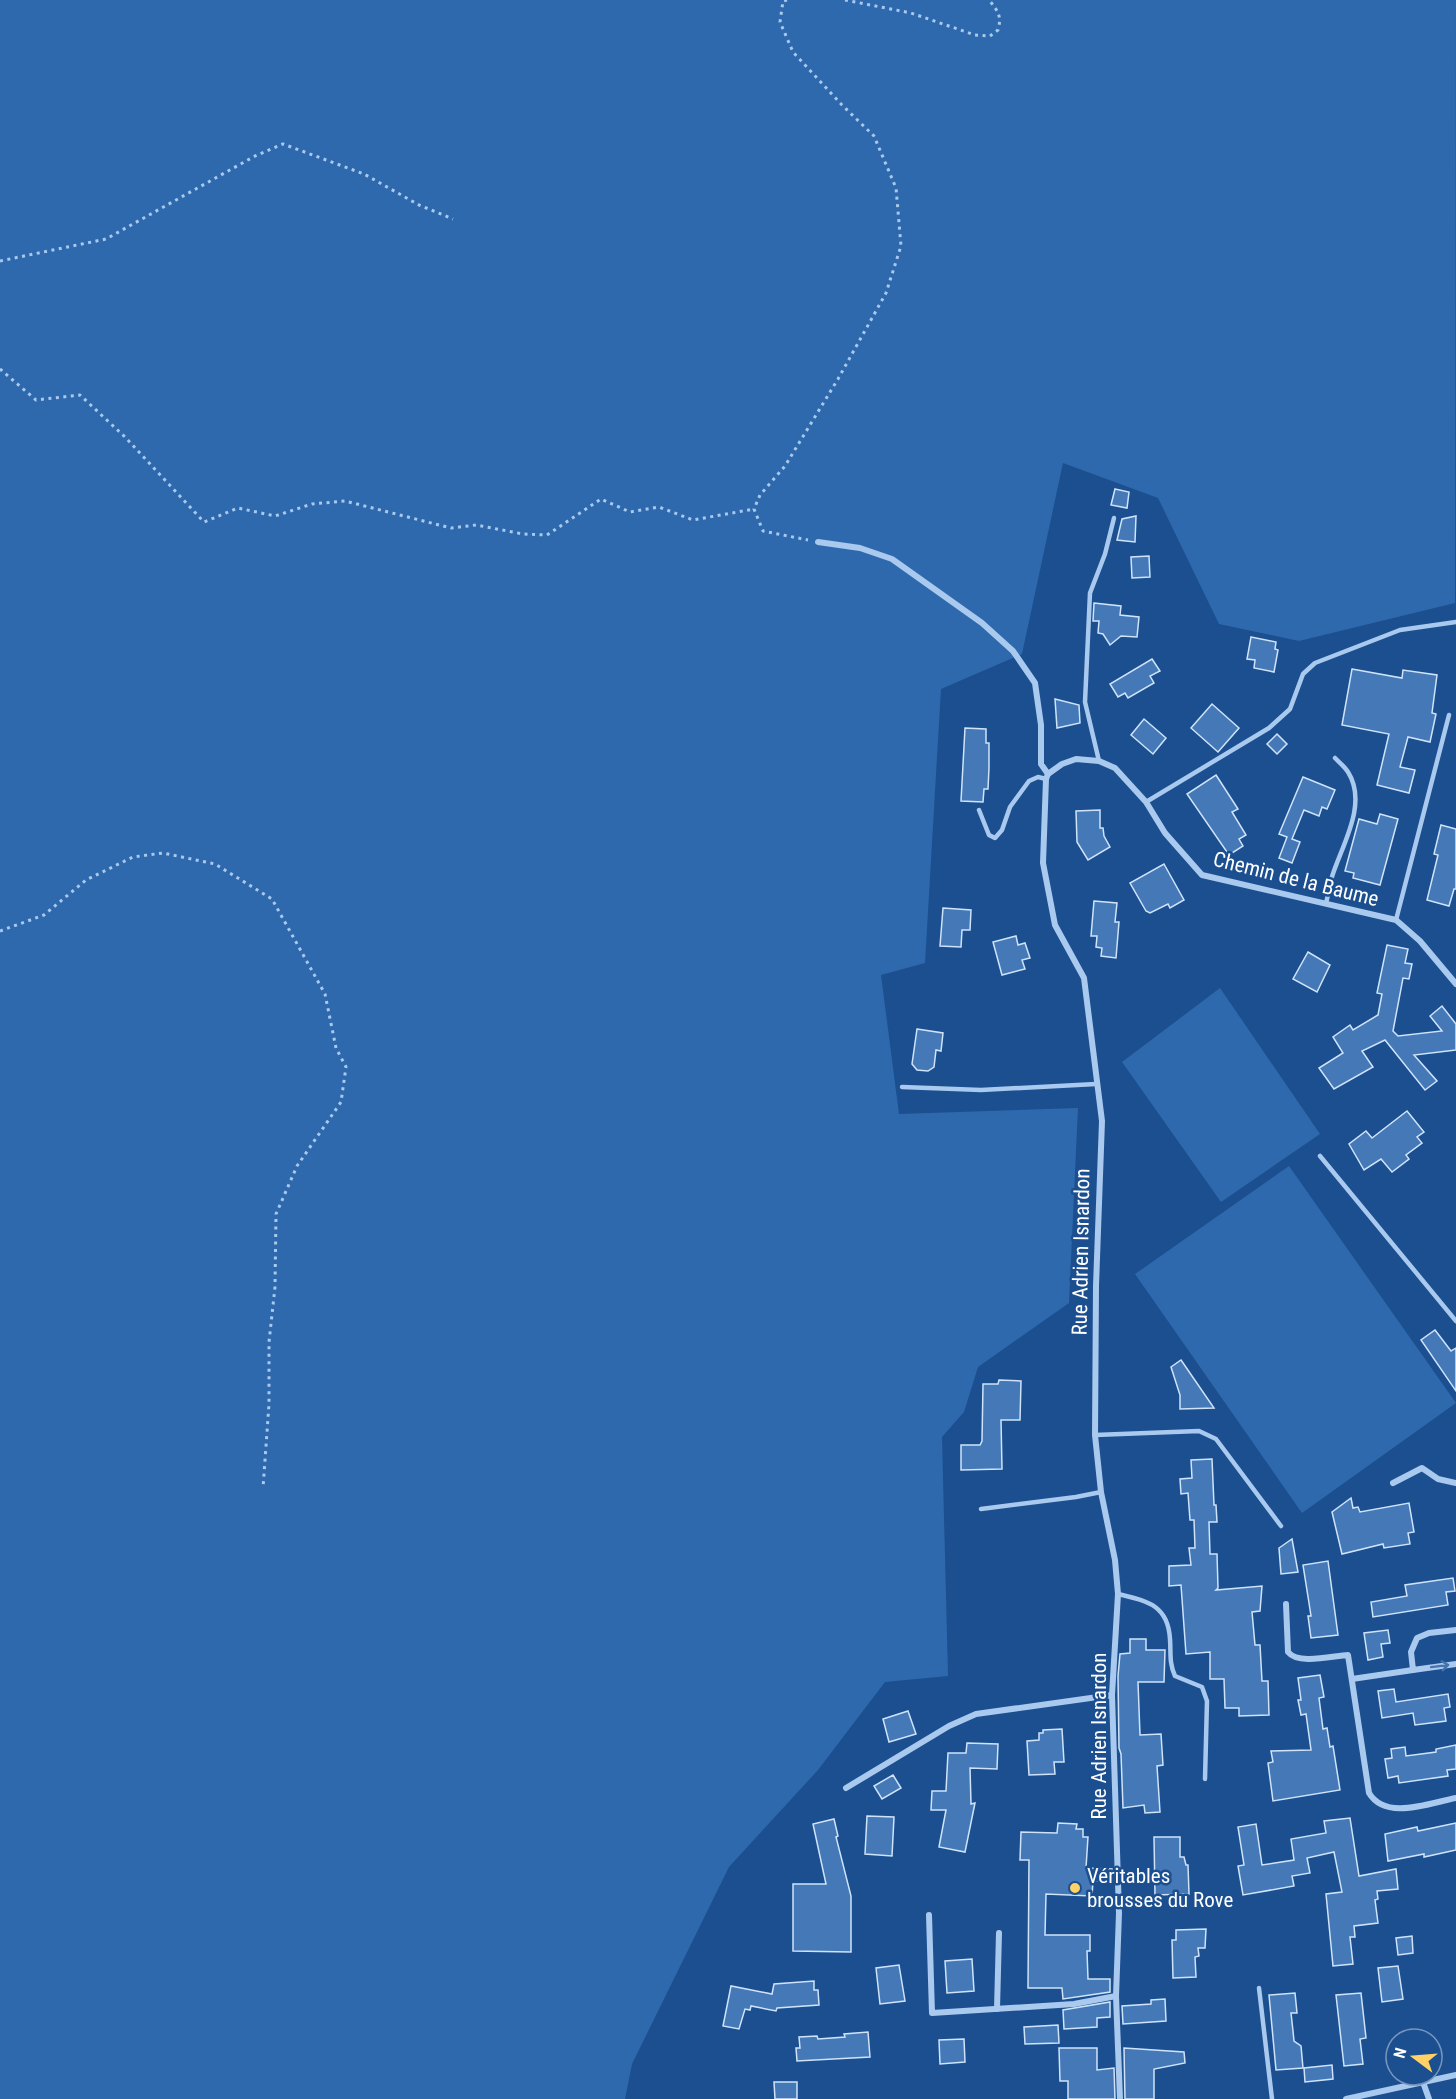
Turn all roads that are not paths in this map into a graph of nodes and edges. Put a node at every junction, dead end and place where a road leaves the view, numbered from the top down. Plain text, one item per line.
1 (1113, 518) dead end
2 (818, 542) road end
3 (1456, 622) edge
4 (1449, 716) dead end
5 (1335, 758) dead end
6 (1099, 761) junction
7 (1047, 776) junction
8 (1146, 802) junction
9 (979, 810) dead end
10 (1326, 903) junction
11 (1396, 920) junction
12 (1456, 984) edge
13 (1096, 1084) junction
14 (902, 1088) dead end
15 (1320, 1156) dead end
16 (1456, 1321) edge
17 (1095, 1435) junction
18 (1393, 1483) dead end
19 (1456, 1484) edge
20 (1101, 1492) junction
21 (981, 1509) dead end
22 (1281, 1526) dead end
23 (1118, 1594) junction
24 (1286, 1604) dead end
25 (1456, 1630) edge
26 (1456, 1664) edge
27 (1413, 1670) junction
28 (1352, 1679) junction
29 (1112, 1695) junction
30 (1205, 1779) dead end
31 (846, 1788) dead end
32 (1456, 1798) edge
33 (929, 1915) dead end
34 (999, 1933) dead end
35 (1259, 1988) dead end
36 (1116, 1996) junction
37 (997, 2009) junction
38 (1400, 2087) edge
39 (1120, 2099) edge
40 (1272, 2099) edge
41 (1346, 2099) edge

1 - 6 lane
2 - 7 street, Rue Adrien Isnardon
3 - 8 lane
4 - 11 lane
5 - 10 lane
6 - 7 street
6 - 8 street, Chemin de la Baume
7 - 9 lane
7 - 13 street, Rue Adrien Isnardon
8 - 10 street, Chemin de la Baume
10 - 11 street, Chemin de la Baume
11 - 12 street, Chemin de la Baume
13 - 14 lane
13 - 17 street, Rue Adrien Isnardon
15 - 16 lane
17 - 20 street, Rue Adrien Isnardon
17 - 22 lane
18 - 19 street
20 - 21 lane
20 - 23 street, Rue Adrien Isnardon
23 - 29 street, Rue Adrien Isnardon
23 - 30 lane
24 - 28 street
25 - 27 street
27 -> 26 street
27 - 28 street
28 - 32 street
29 - 31 street
29 - 36 street, Rue Adrien Isnardon
33 - 37 street
34 - 37 street
35 - 40 lane
36 - 37 street
36 - 39 street, Rue Adrien Isnardon
38 - 41 street

